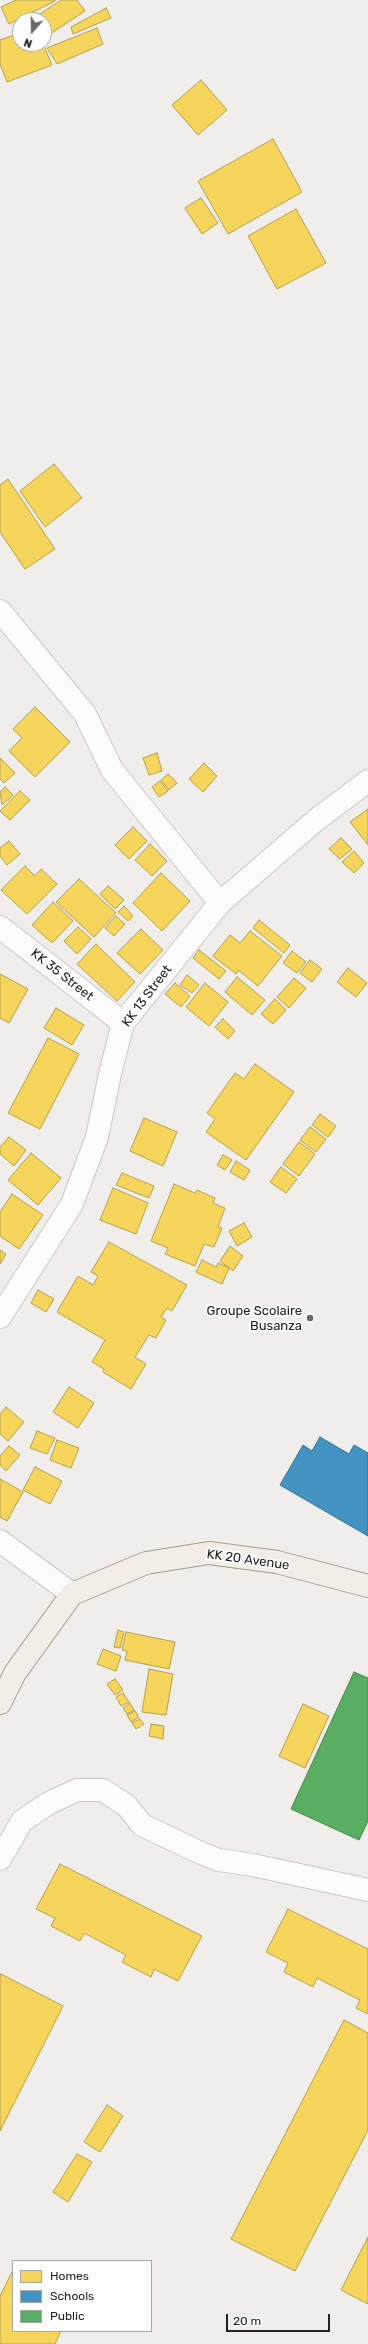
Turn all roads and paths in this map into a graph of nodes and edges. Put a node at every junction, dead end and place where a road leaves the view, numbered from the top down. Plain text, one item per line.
1 (0, 611) edge
2 (368, 782) edge
3 (220, 903) junction
4 (0, 927) edge
5 (123, 1023) junction
6 (0, 1317) edge
7 (0, 1541) edge
8 (368, 1586) edge
9 (72, 1594) junction
10 (0, 1703) edge
11 (0, 1859) edge
12 (368, 1890) edge

1 - 3 street
2 - 3 street, KK 13 Street
3 - 5 street, KK 13 Street
4 - 5 street, KK 35 Street
5 - 6 street, KK 13 Street
7 - 9 street
8 - 9 main road, KK 20 Avenue
9 - 10 main road
11 - 12 street

